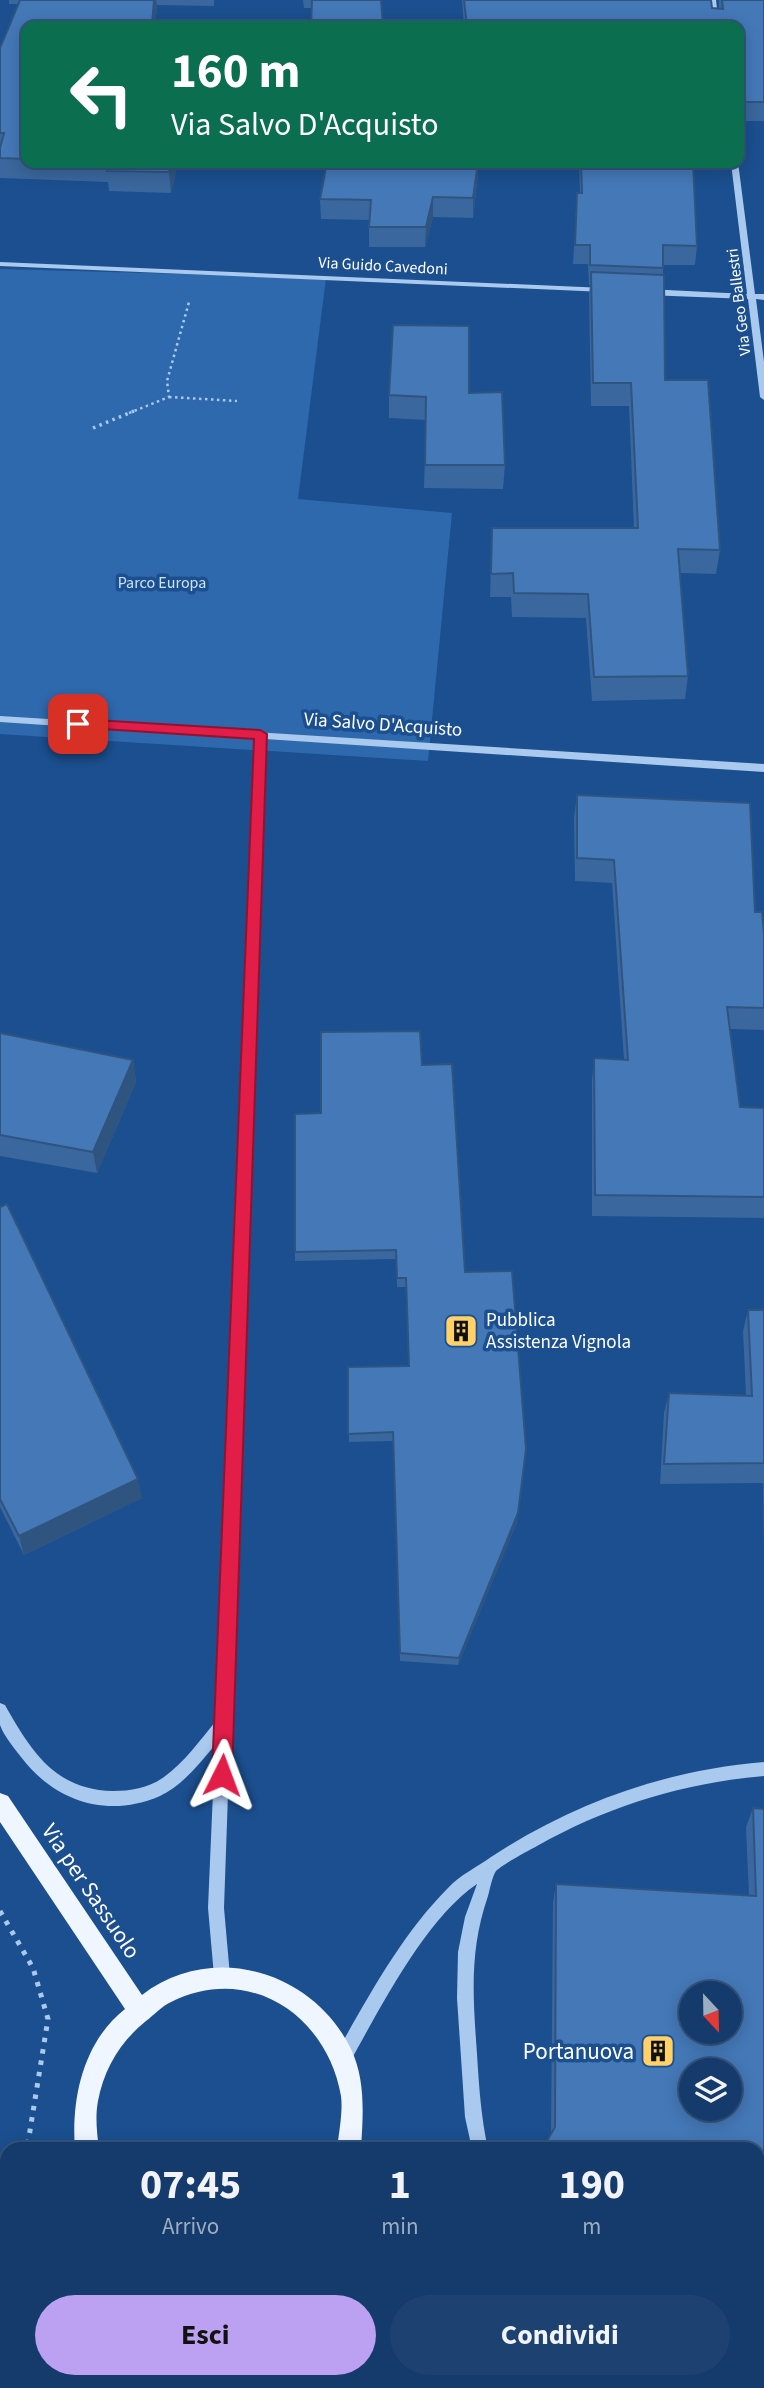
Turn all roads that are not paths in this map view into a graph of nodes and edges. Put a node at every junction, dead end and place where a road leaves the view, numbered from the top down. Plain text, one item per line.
1 (712, 0) edge
2 (715, 21) edge
3 (736, 168) edge
4 (0, 264) edge
5 (615, 291) edge
6 (643, 292) edge
7 (753, 297) junction
8 (764, 297) edge
9 (764, 397) edge
10 (0, 719) edge
11 (260, 734) junction
12 (764, 768) edge
13 (0, 1710) edge
14 (224, 1721) junction
15 (764, 1769) edge
16 (0, 1802) edge
17 (491, 1866) junction
18 (222, 1976) junction
19 (138, 2009) junction
20 (344, 2056) junction
21 (87, 2142) edge
22 (351, 2142) edge
23 (478, 2142) edge

1 - 2 street
3 - 7 street, Via Geo Ballestri
4 - 5 street, Via Guido Cavedoni
6 - 7 street
7 - 8 street
7 - 9 street, Via Geo Ballestri
10 - 11 street, Via Salvo D'Acquisto
11 - 12 street, Via Salvo D'Acquisto
11 - 14 street
13 - 14 street
14 - 18 street
15 - 17 street
16 - 19 main road, Via per Sassuolo
17 - 20 street
17 - 23 street
18 - 19 main road
18 - 20 main road
19 - 21 main road
20 - 22 main road

